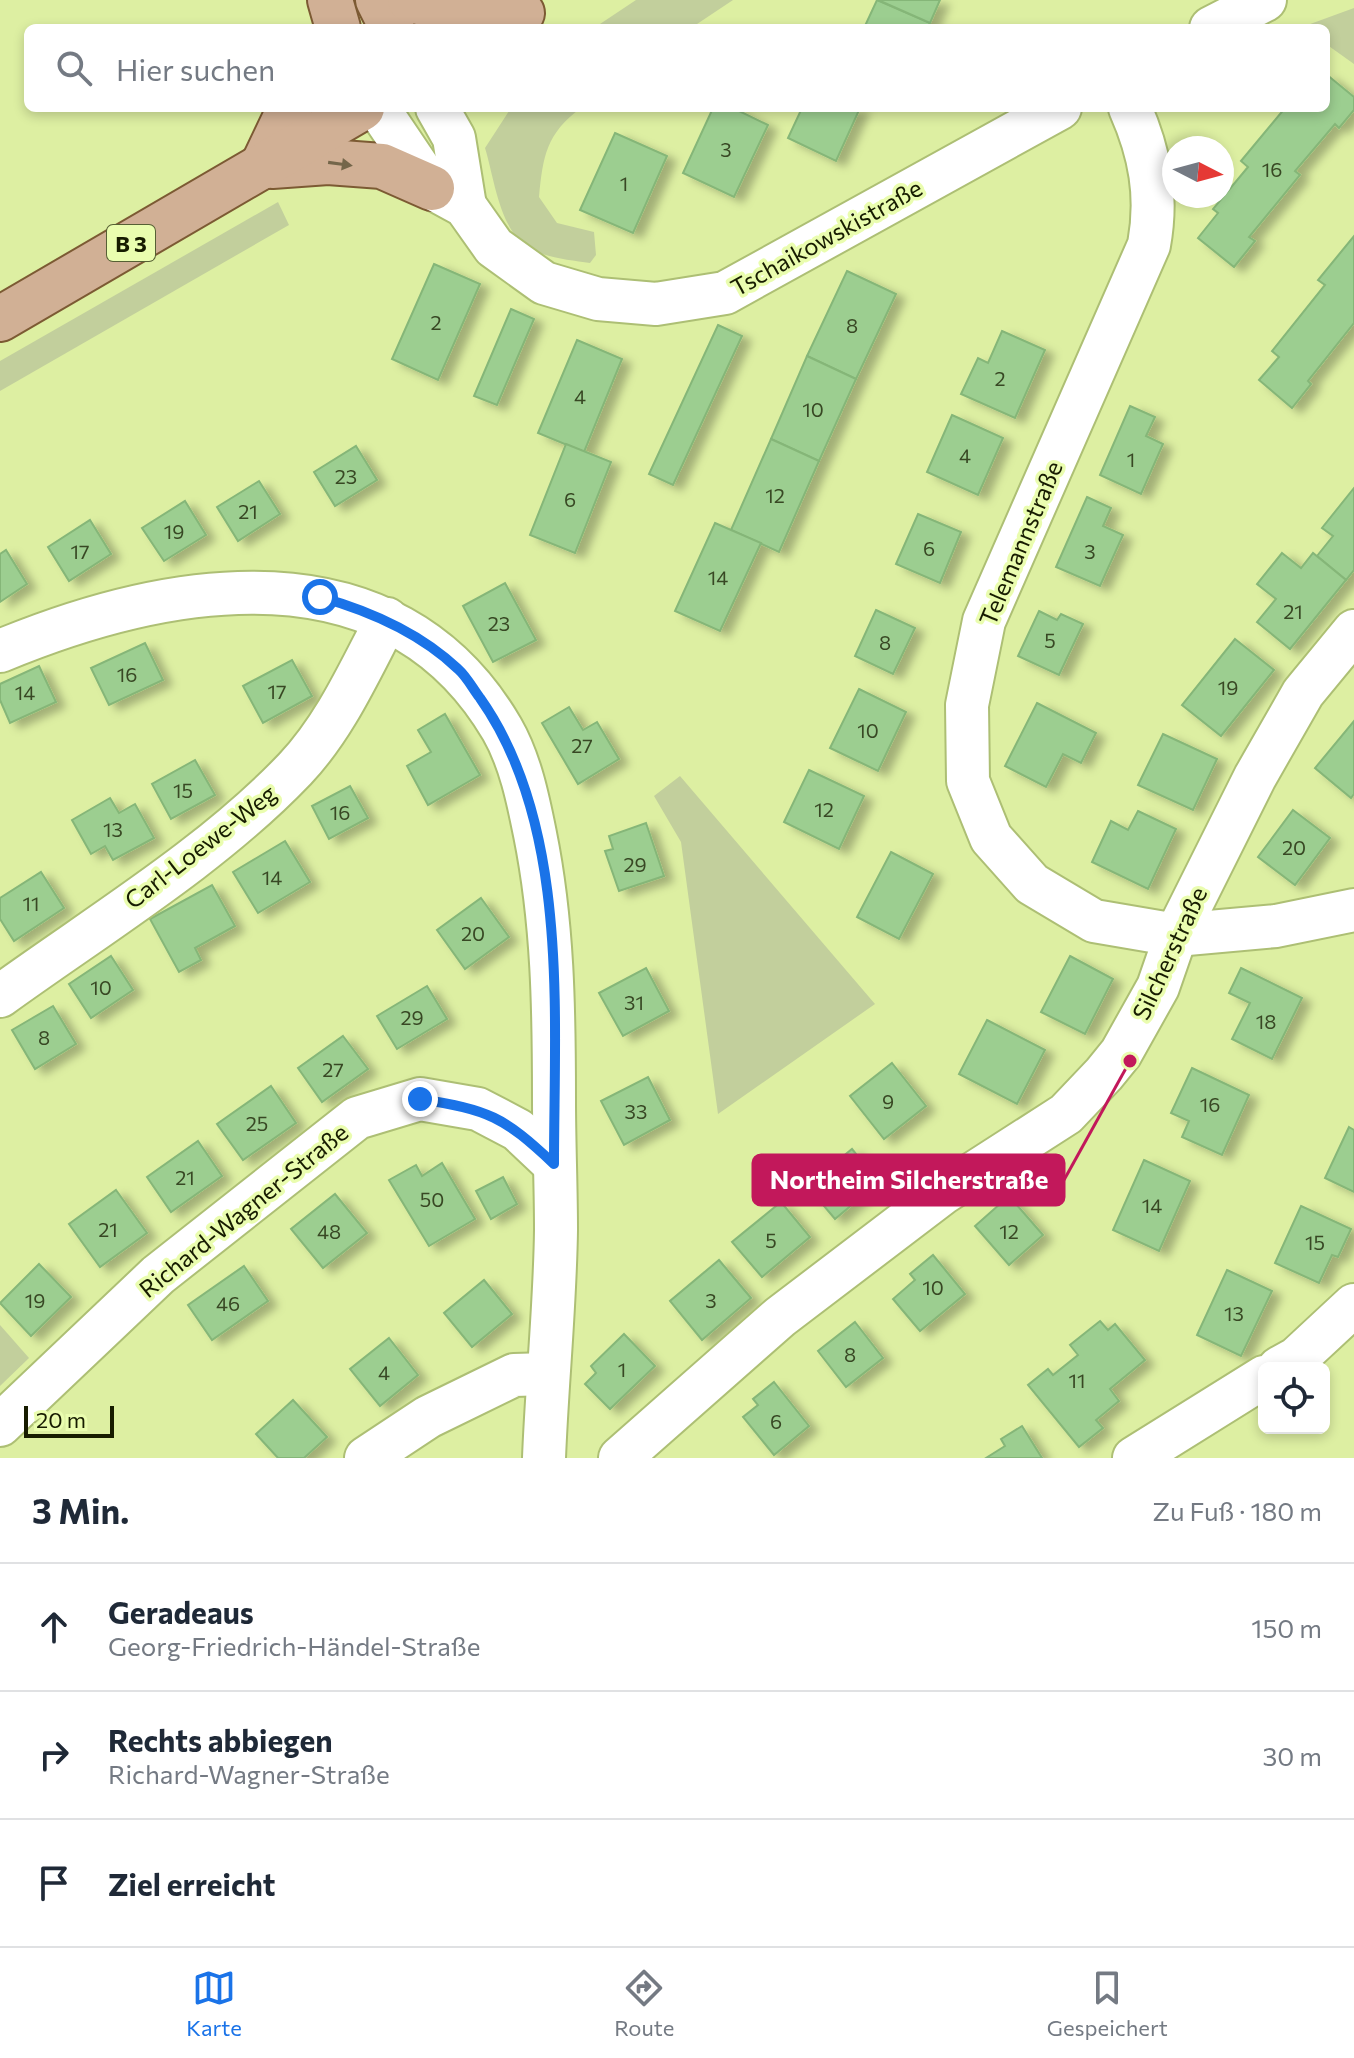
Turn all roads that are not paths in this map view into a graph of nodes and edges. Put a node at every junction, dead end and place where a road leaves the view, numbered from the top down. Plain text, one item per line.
1 (323, 0) edge
2 (330, 0) edge
3 (378, 0) edge
4 (410, 0) edge
5 (1265, 0) edge
6 (521, 14) edge
7 (319, 24) edge
8 (337, 24) edge
9 (390, 24) edge
10 (1219, 24) edge
11 (288, 112) edge
12 (355, 112) edge
13 (381, 112) edge
14 (439, 112) edge
15 (1053, 112) edge
16 (1132, 112) edge
17 (262, 167) junction
18 (449, 197) junction
19 (0, 319) edge
20 (387, 619) junction
21 (1354, 631) edge
22 (0, 651) edge
23 (1354, 910) edge
24 (1176, 935) junction
25 (0, 996) edge
26 (554, 1164) junction
27 (1354, 1305) edge
28 (1290, 1362) edge
29 (548, 1374) junction
30 (1258, 1381) edge
31 (0, 1425) edge
32 (366, 1458) edge
33 (544, 1458) edge
34 (620, 1458) edge
35 (1134, 1458) edge

1 - 7 main road
2 - 8 main road
3 - 9 main road
4 - 6 main road
5 - 10 street
11 - 17 main road
12 - 17 main road, B 3
13 - 18 street, Tschaikowskistraße
14 - 18 street, Tschaikowskistraße
15 - 18 street, Tschaikowskistraße
16 - 24 street, Telemannstraße
17 -> 18 main road
17 - 19 main road, B 3
20 - 22 street
20 - 25 street, Carl-Loewe-Weg
20 - 26 street
21 - 24 street, Silcherstraße
23 - 24 street, Telemannstraße
24 - 34 street, Silcherstraße
26 - 29 street
26 - 31 street, Richard-Wagner-Straße
27 - 28 street
29 - 32 street
29 - 33 street
30 - 35 street

